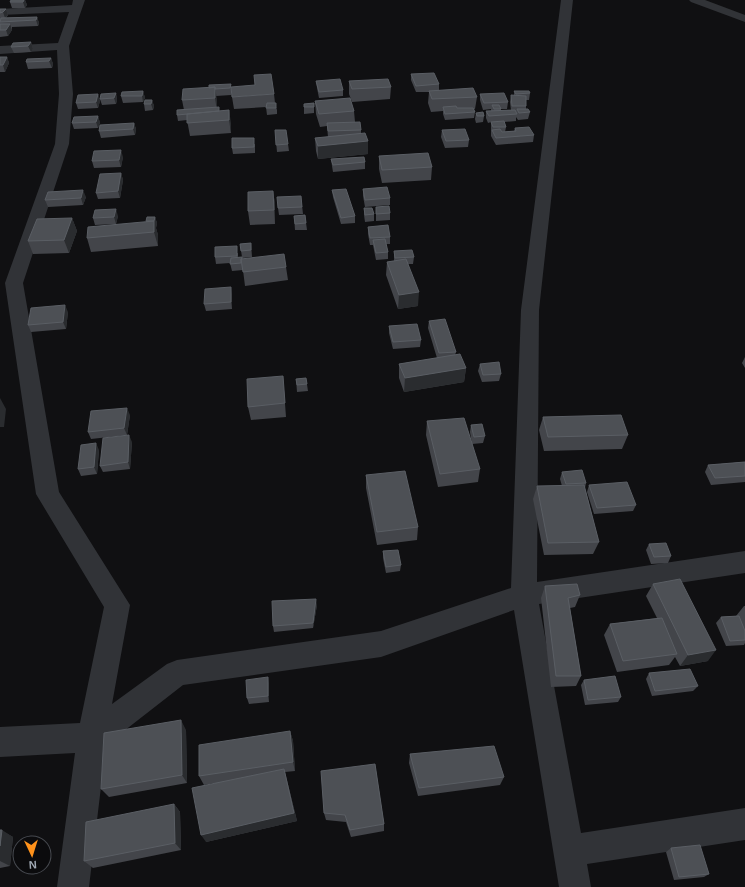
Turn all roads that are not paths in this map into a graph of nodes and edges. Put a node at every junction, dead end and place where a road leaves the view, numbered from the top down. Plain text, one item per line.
1 (567, 0) edge
2 (695, 0) edge
3 (708, 0) edge
4 (78, 4) edge
5 (719, 8) junction
6 (0, 12) edge
7 (745, 19) edge
8 (63, 46) junction
9 (0, 50) edge
10 (7, 284) edge
11 (745, 562) edge
12 (524, 595) junction
13 (92, 737) junction
14 (0, 742) edge
15 (745, 824) edge
16 (569, 850) junction
17 (73, 887) edge
18 (575, 887) edge

1 - 12 street
2 - 5 street
3 - 5 street
4 - 6 street
4 - 8 street
5 - 7 street
8 - 9 street
8 - 10 street
10 - 13 street
11 - 12 street
12 - 13 street
12 - 16 street
13 - 14 street
13 - 17 street
15 - 16 street
16 - 18 street

